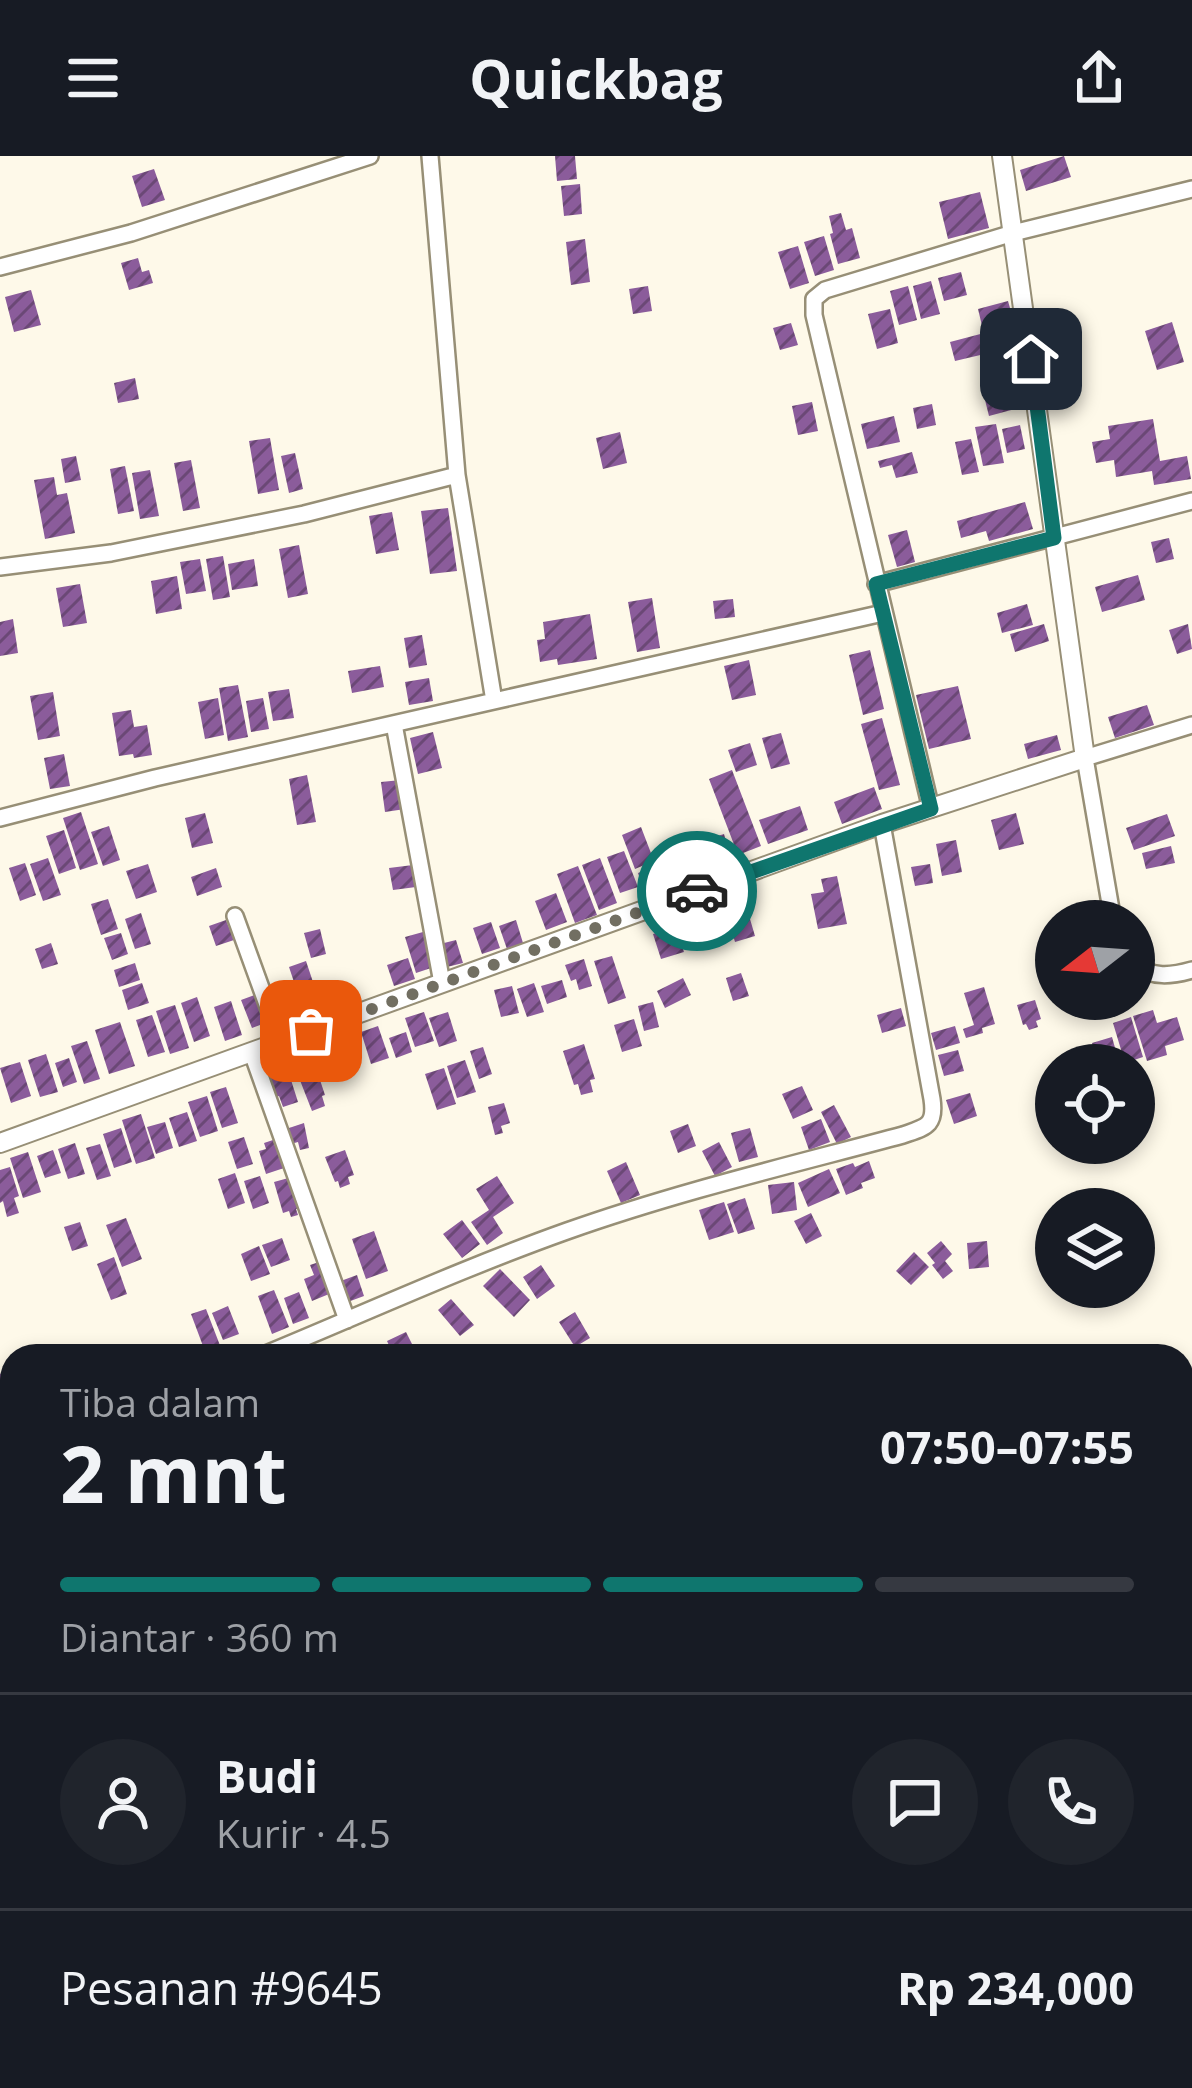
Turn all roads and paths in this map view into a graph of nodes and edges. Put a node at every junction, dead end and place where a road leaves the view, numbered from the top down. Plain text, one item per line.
1 (370, 156) edge
2 (430, 156) edge
3 (1002, 156) edge
4 (1192, 189) edge
5 (1013, 233) junction
6 (0, 267) edge
7 (457, 475) junction
8 (1192, 501) edge
9 (1054, 538) junction
10 (0, 567) edge
11 (876, 584) junction
12 (883, 614) junction
13 (494, 700) junction
14 (394, 724) junction
15 (1192, 725) edge
16 (1085, 758) junction
17 (931, 809) junction
18 (0, 818) edge
19 (882, 824) junction
20 (1109, 900) edge
21 (235, 916) dead end
22 (1192, 970) edge
23 (1155, 974) edge
24 (442, 983) junction
25 (281, 1042) junction
26 (252, 1053) junction
27 (0, 1143) edge
28 (347, 1320) junction
29 (290, 1344) edge

1 - 6 street
2 - 7 street
3 - 5 street
4 - 5 street
5 - 9 street
5 - 11 street
7 - 10 street
7 - 13 street
8 - 9 street
9 - 11 street
9 - 16 street
11 - 12 street
12 - 13 street
12 - 17 street
13 - 14 street
14 - 18 street
14 - 24 street
15 - 16 street
16 - 17 street
16 - 20 street
17 - 19 street
19 - 24 street
19 - 28 street
21 - 25 street
22 - 23 street
24 - 25 street
25 - 26 street
26 - 27 street
26 - 28 street
28 - 29 street

